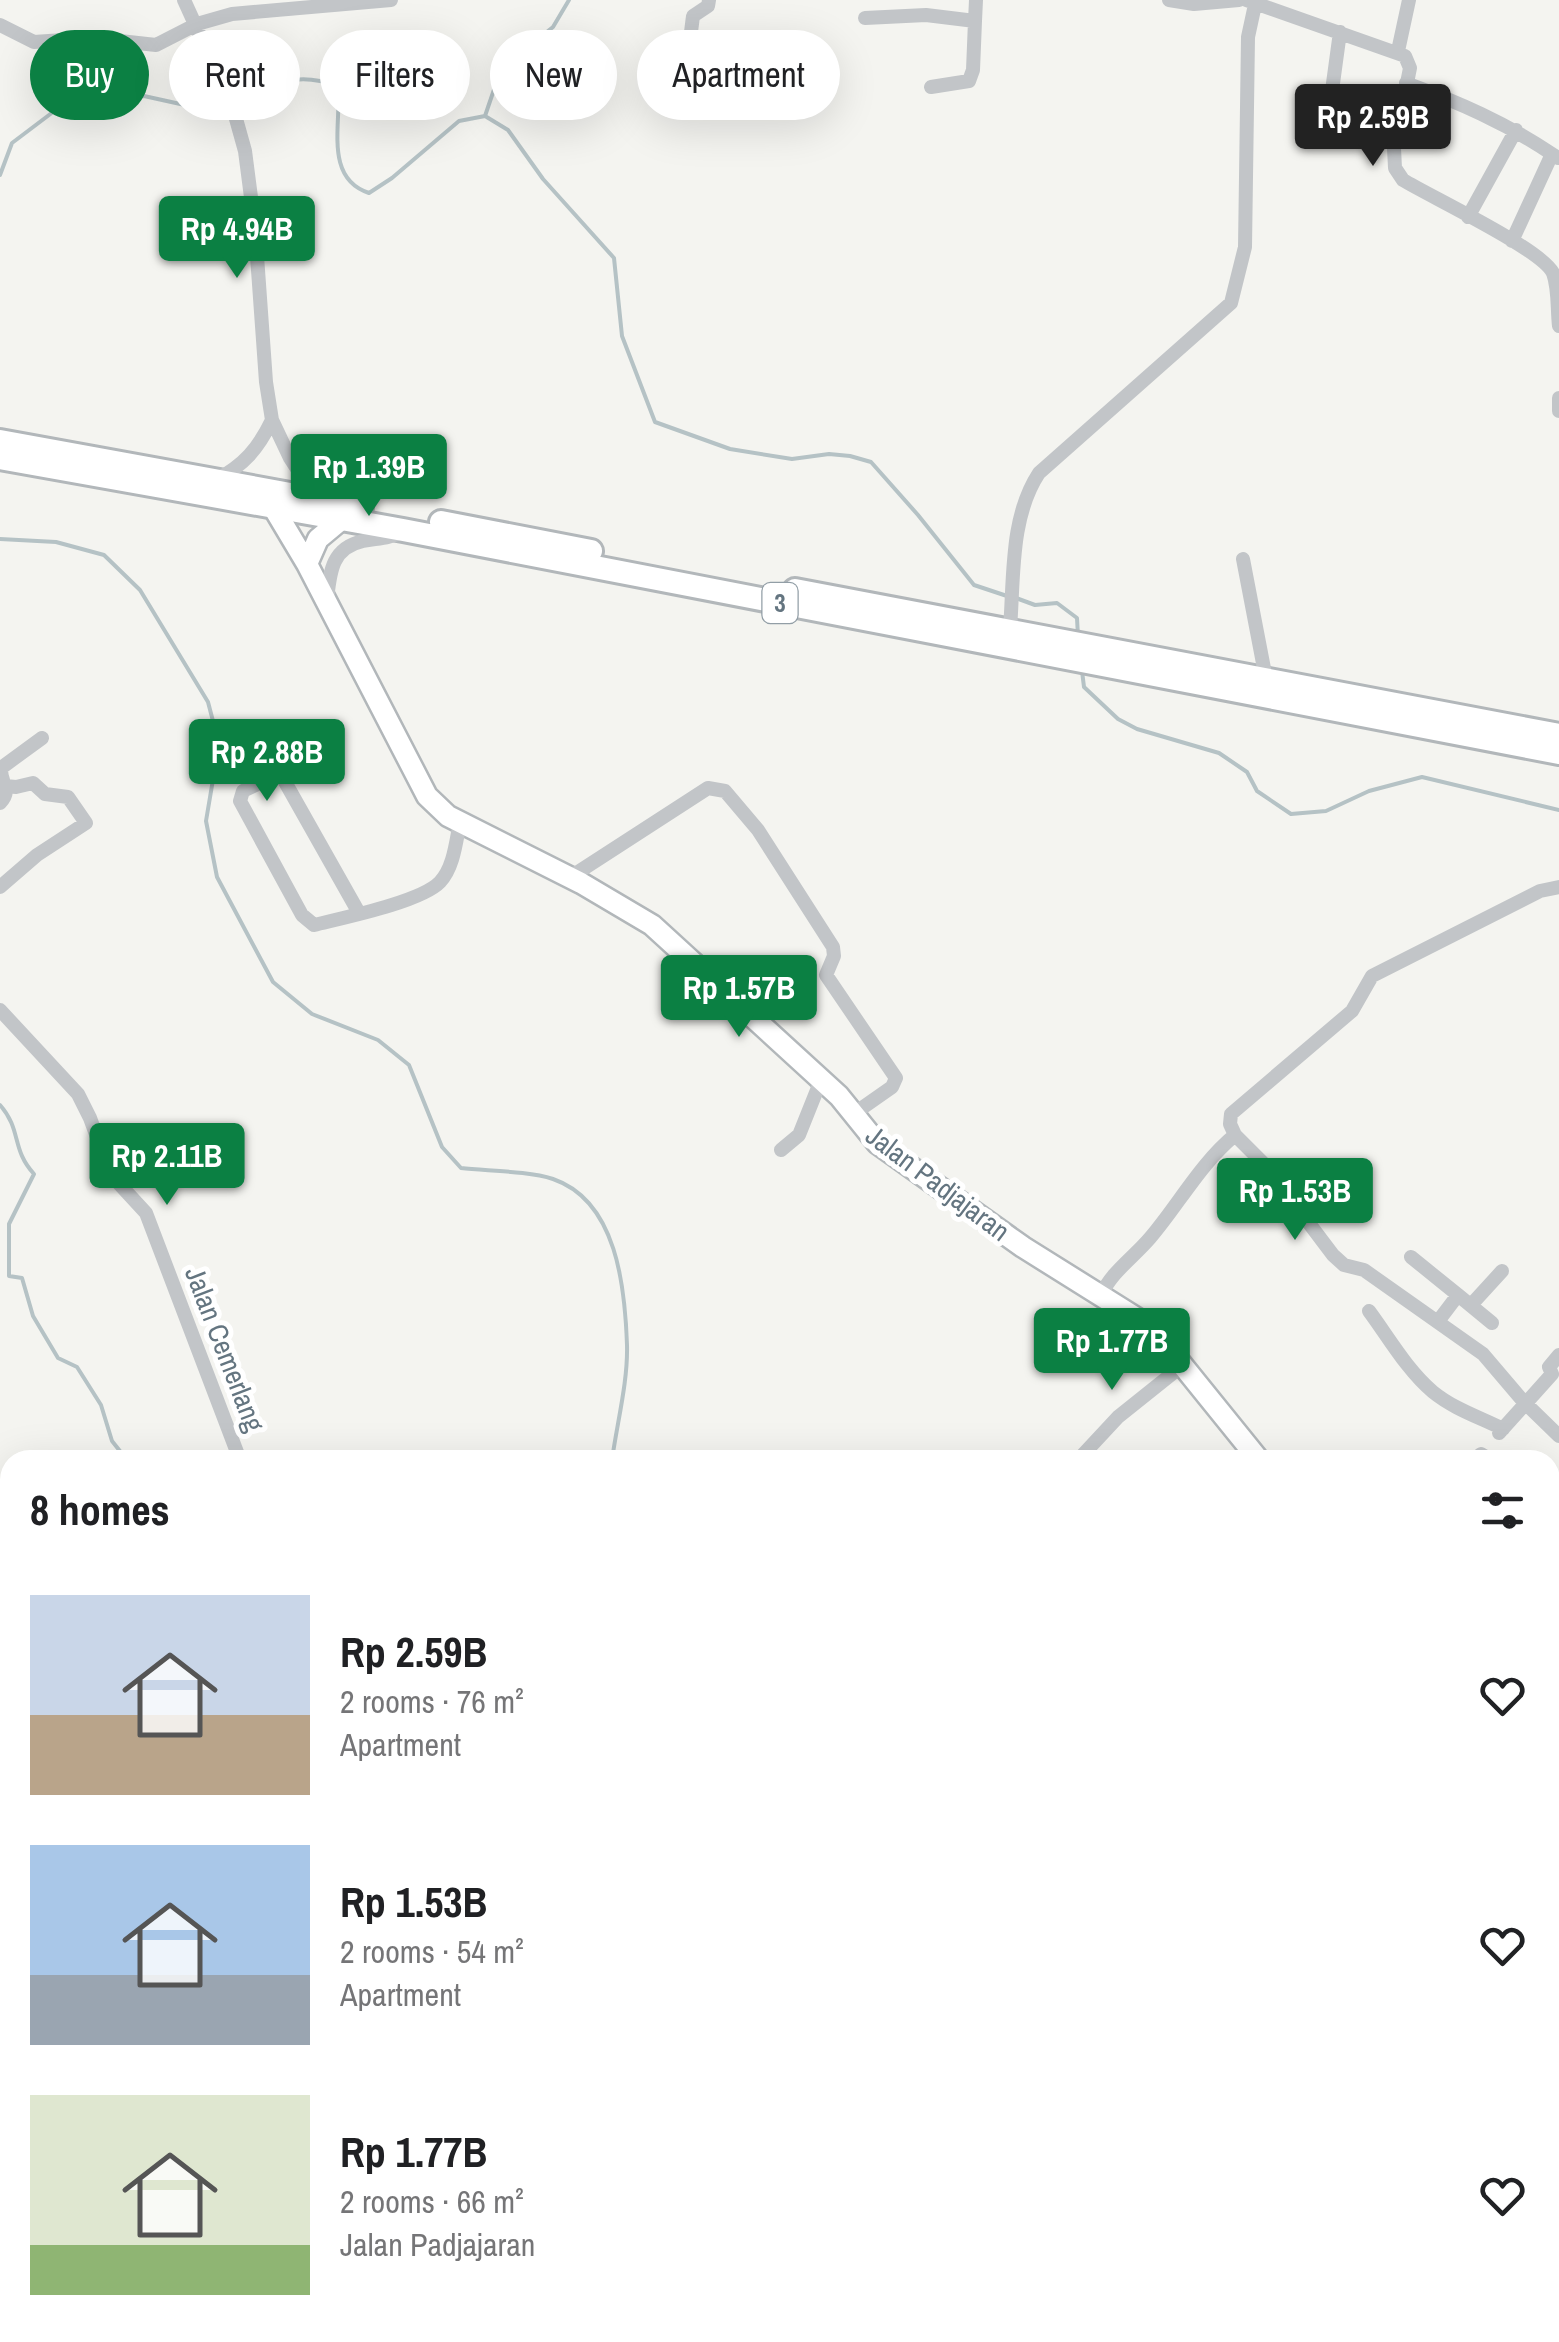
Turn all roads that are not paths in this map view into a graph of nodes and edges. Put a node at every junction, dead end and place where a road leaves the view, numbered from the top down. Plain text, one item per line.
1 (184, 0) edge
2 (391, 0) edge
3 (709, 0) edge
4 (976, 0) edge
5 (1168, 0) edge
6 (1408, 0) edge
7 (1249, 1) edge
8 (864, 18) dead end
9 (974, 21) junction
10 (197, 24) junction
11 (0, 25) edge
12 (691, 30) edge
13 (1340, 32) junction
14 (1398, 51) junction
15 (1406, 83) junction
16 (931, 87) dead end
17 (1328, 120) dead end
18 (1516, 130) junction
19 (1555, 156) edge
20 (1468, 218) junction
21 (1512, 241) junction
22 (1559, 326) edge
23 (1559, 398) edge
24 (1559, 411) edge
25 (272, 420) junction
26 (0, 441) edge
27 (0, 458) edge
28 (215, 480) junction
29 (316, 498) junction
30 (273, 507) junction
31 (342, 519) junction
32 (404, 530) junction
33 (475, 536) junction
34 (1243, 559) dead end
35 (306, 564) junction
36 (326, 603) junction
37 (1010, 629) junction
38 (1266, 678) junction
39 (1559, 736) edge
40 (42, 738) dead end
41 (1559, 753) edge
42 (5, 786) junction
43 (0, 803) edge
44 (460, 822) junction
45 (569, 878) junction
46 (0, 886) edge
47 (1559, 887) edge
48 (359, 913) junction
49 (0, 1010) edge
50 (821, 1080) junction
51 (852, 1115) junction
52 (1235, 1136) junction
53 (781, 1150) dead end
54 (1411, 1257) dead end
55 (1502, 1271) dead end
56 (1100, 1297) junction
57 (1465, 1300) junction
58 (1369, 1311) dead end
59 (1439, 1320) junction
60 (1492, 1322) dead end
61 (1559, 1355) edge
62 (1182, 1365) junction
63 (1525, 1404) junction
64 (1559, 1436) edge
65 (236, 1450) edge
66 (1087, 1450) edge
67 (1251, 1450) edge

1 - 10 street
2 - 10 street
3 - 12 street
4 - 9 street
5 - 7 street
6 - 14 street
7 - 13 street
7 - 37 street
8 - 9 street
9 - 16 street
10 - 11 street
10 - 25 street
13 - 14 street
13 - 17 street
14 - 15 street
15 - 18 street
15 - 20 street
18 - 19 street
18 - 20 street
19 - 21 street
20 - 21 street
21 - 22 street
23 - 24 street
25 - 28 street
25 - 29 street
26 - 28 main road, 3
27 - 30 main road, 3
28 - 29 main road, 3
29 - 33 main road, 3
30 - 31 main road, 3
30 - 35 street, Jalan Padjajaran
31 - 32 main road, 3
31 - 35 street
32 - 33 main road, 3
32 - 36 street
33 - 37 main road, 3
33 - 41 main road, 3
34 - 38 street
35 - 36 street, Jalan Padjajaran
36 - 44 street, Jalan Padjajaran
37 - 38 main road, 3
38 - 39 main road, 3
40 - 42 street
42 - 43 street
42 - 46 street
44 - 45 street, Jalan Padjajaran
44 - 48 street
45 - 50 street, Jalan Padjajaran
45 - 51 street
47 - 52 street
48 - 48 street
49 - 65 street, Jalan Cemerlang
50 - 51 street, Jalan Padjajaran
50 - 53 street
51 - 56 street, Jalan Padjajaran
52 - 56 street
52 - 59 street
54 - 57 street
55 - 57 street
56 - 62 street, Jalan Padjajaran
57 - 59 street
57 - 60 street
58 - 63 street
59 - 63 street
61 - 63 street
62 - 66 street
62 - 67 street, Jalan Padjajaran
63 - 64 street

